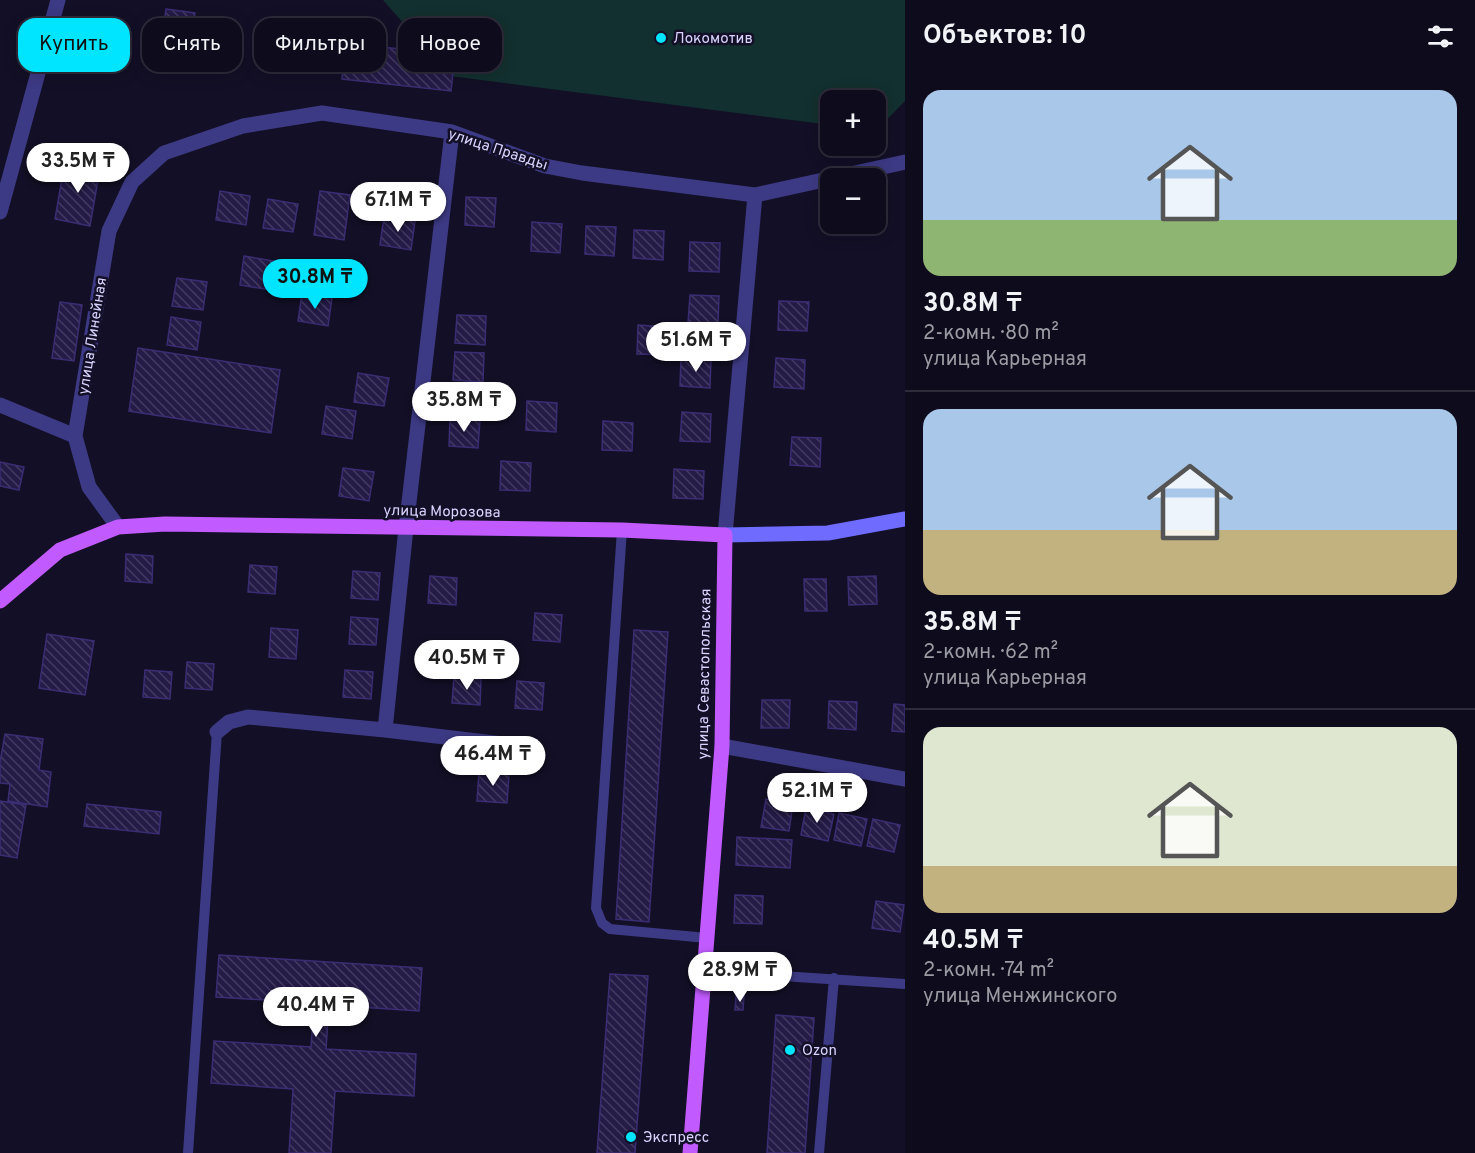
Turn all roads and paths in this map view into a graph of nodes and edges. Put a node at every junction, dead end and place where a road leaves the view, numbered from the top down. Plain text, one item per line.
1 (58, 0) edge
2 (452, 132) junction
3 (164, 153) joint
4 (905, 162) edge
5 (755, 195) junction
6 (0, 212) edge
7 (0, 405) edge
8 (75, 436) junction
9 (905, 519) edge
10 (118, 526) junction
11 (406, 528) junction
12 (622, 530) junction
13 (724, 535) junction
14 (0, 601) edge
15 (385, 730) junction
16 (217, 732) joint
17 (520, 746) dead end
18 (722, 746) junction
19 (905, 778) edge
20 (707, 938) junction
21 (705, 971) junction
22 (834, 978) junction
23 (905, 984) edge
24 (188, 1153) edge
25 (690, 1153) edge
26 (819, 1153) edge

1 - 6 street
2 - 3 street, улица Правды
2 - 5 street, улица Правды
2 - 11 street
3 - 8 street, улица Линейная
4 - 5 street, улица Правды
5 - 13 street, улица Севастопольская
7 - 8 street
8 - 10 street, улица Линейная
9 - 13 main road, улица Морозова
10 - 11 main road, улица Морозова
10 - 14 main road, улица Морозова
11 - 12 main road, улица Морозова
11 - 15 street
12 - 13 main road, улица Морозова
12 - 20 lane
13 - 18 main road, улица Севастопольская
15 - 16 street
15 - 17 street
16 - 24 lane
18 - 19 street
18 - 20 main road, улица Севастопольская
20 - 21 main road, улица Севастопольская
21 - 22 lane
21 - 25 main road, улица Севастопольская
22 - 23 lane
22 - 26 lane

